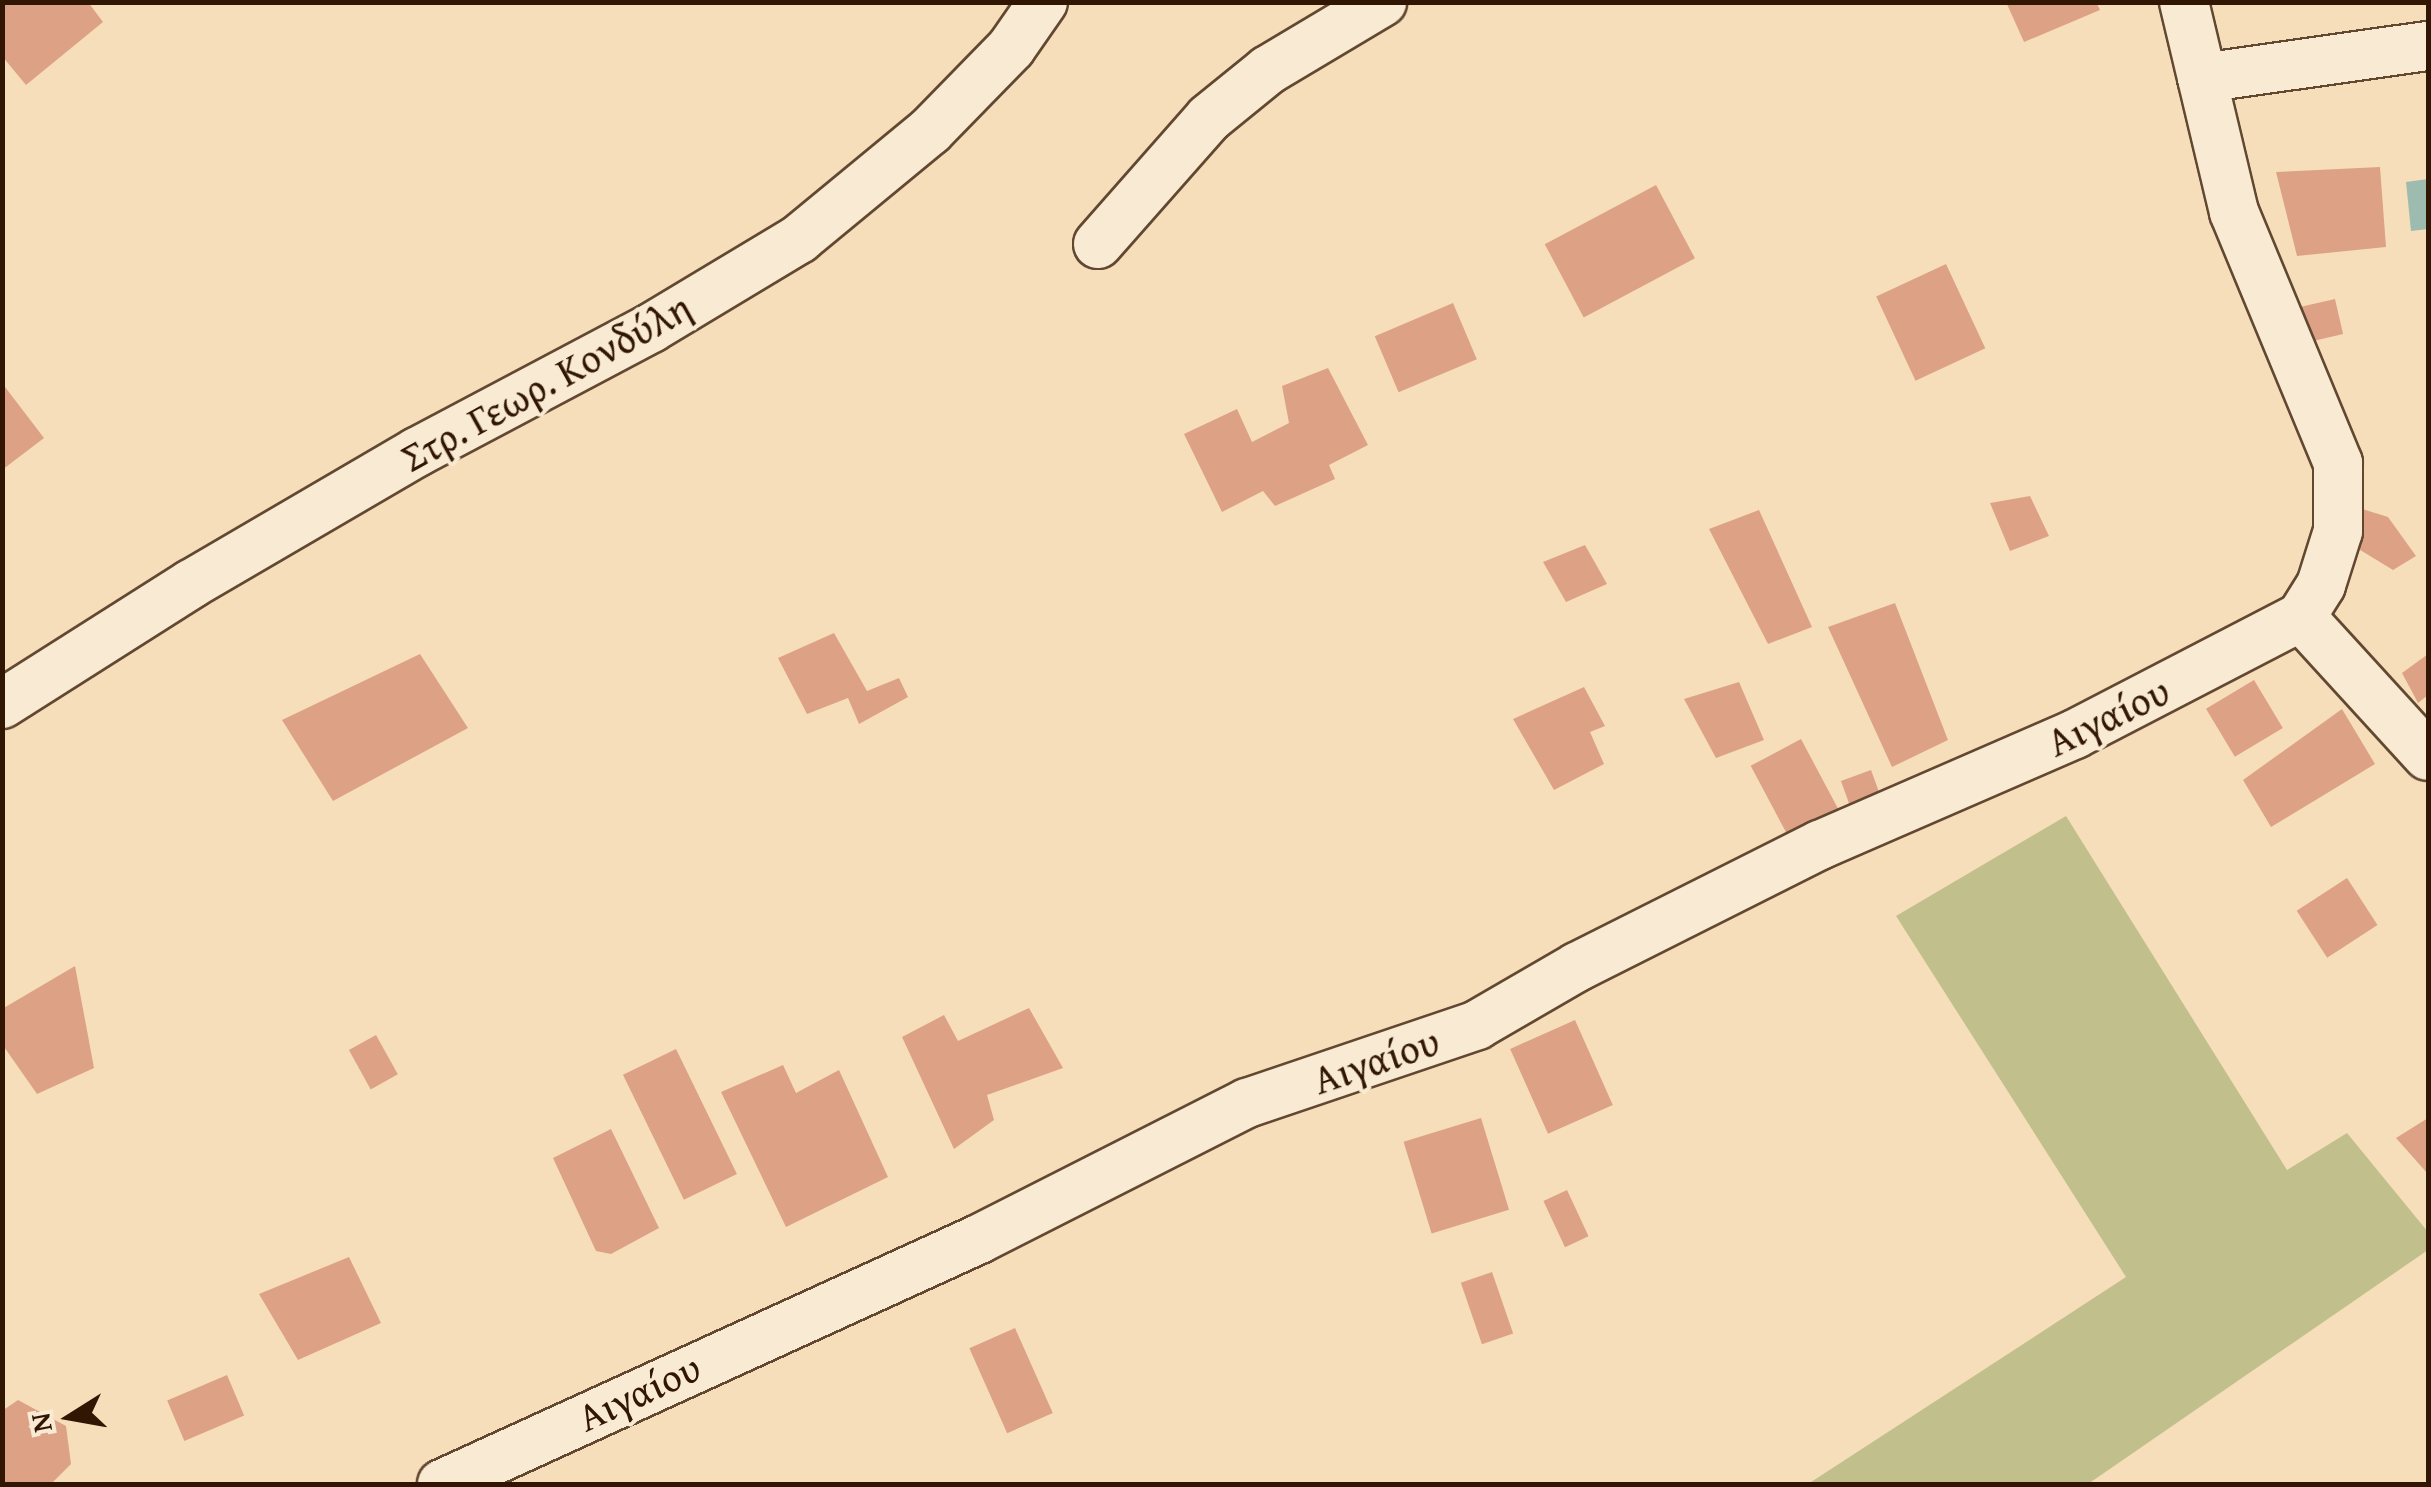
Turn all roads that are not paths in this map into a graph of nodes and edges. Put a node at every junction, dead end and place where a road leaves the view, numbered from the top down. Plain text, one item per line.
1 (1042, 2) edge
2 (1382, 2) edge
3 (2184, 2) edge
4 (2428, 46) edge
5 (2202, 78) junction
6 (1098, 244) dead end
7 (2301, 617) junction
8 (2, 704) edge
9 (2428, 756) edge
10 (442, 1484) edge

1 - 8 street, Στρ. Γεωρ. Κονδύλη
2 - 6 street
3 - 5 street
4 - 5 street
5 - 7 street
7 - 9 street
7 - 10 street, Αιγαίου

